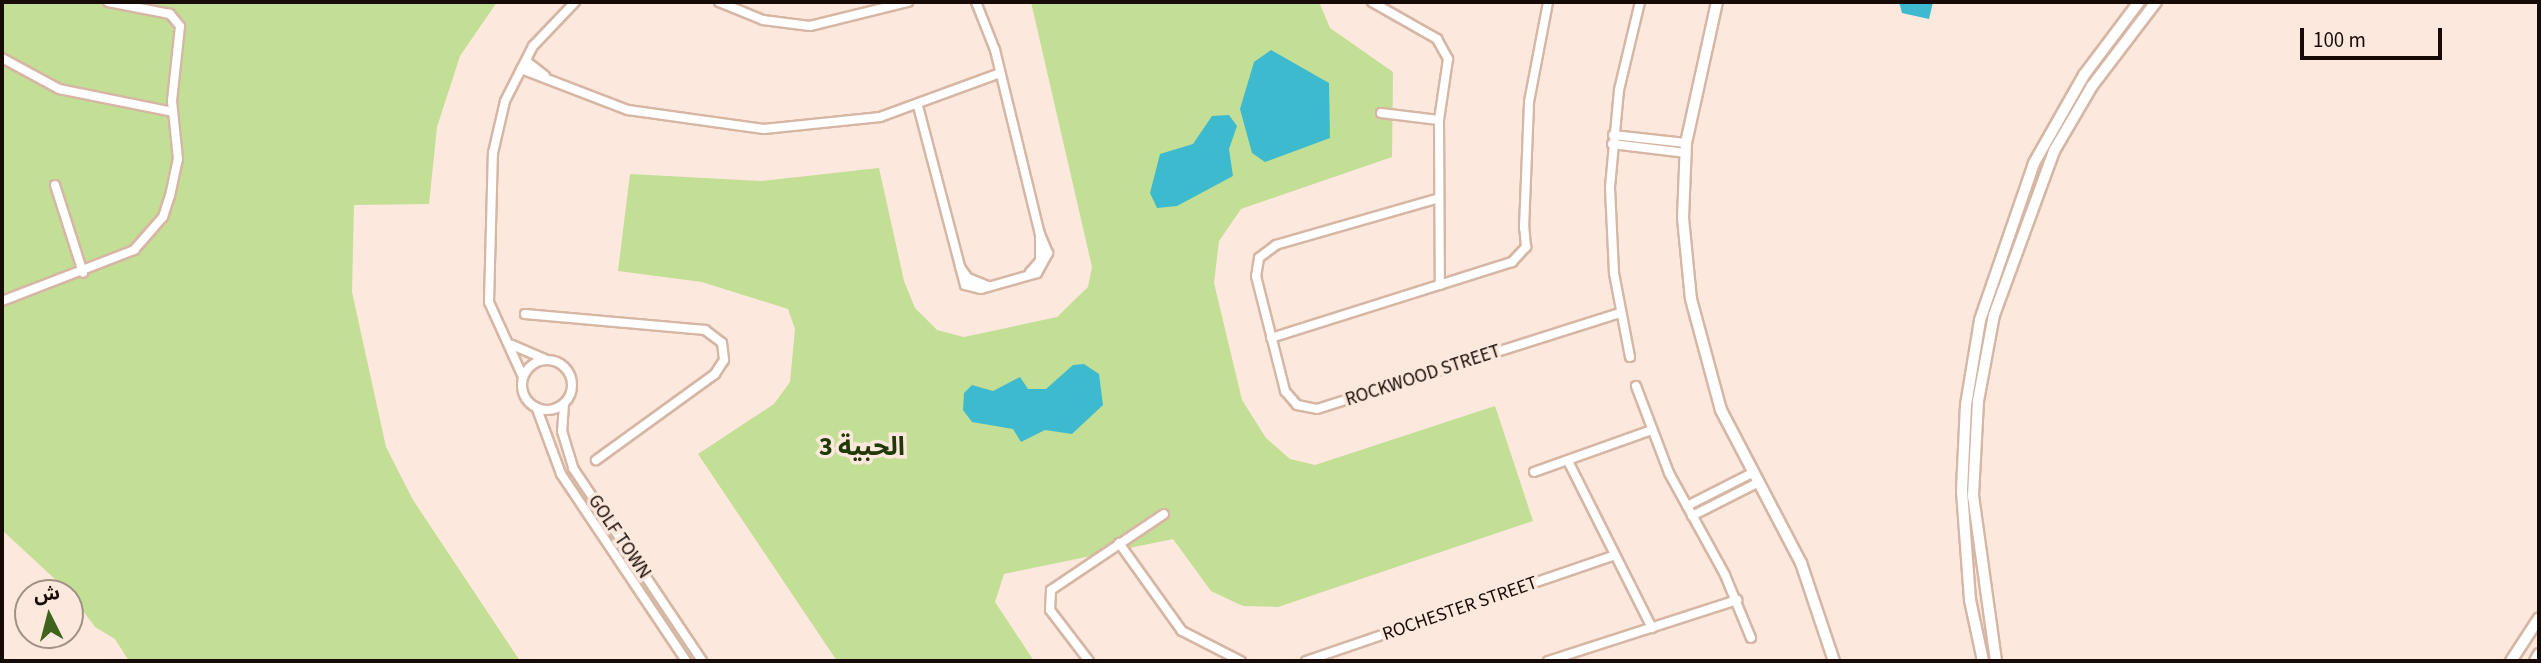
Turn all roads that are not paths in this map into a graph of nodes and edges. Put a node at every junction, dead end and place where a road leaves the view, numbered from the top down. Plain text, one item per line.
1 (108, 2) edge
2 (575, 2) edge
3 (719, 2) edge
4 (908, 2) edge
5 (976, 2) edge
6 (1372, 2) edge
7 (1379, 2) edge
8 (1548, 2) edge
9 (1640, 2) edge
10 (1717, 2) edge
11 (2139, 2) edge
12 (2156, 2) edge
13 (1386, 11) junction
14 (2, 58) edge
15 (524, 65) junction
16 (1000, 73) junction
17 (918, 106) junction
18 (173, 112) junction
19 (1381, 113) dead end
20 (1439, 120) junction
21 (1612, 139) junction
22 (1686, 148) junction
23 (55, 186) dead end
24 (1436, 199) junction
25 (83, 273) junction
26 (1440, 285) junction
27 (2, 301) edge
28 (1620, 313) junction
29 (524, 314) dead end
30 (1271, 338) junction
31 (512, 345) junction
32 (1630, 357) dead end
33 (549, 360) junction
34 (523, 377) junction
35 (1636, 386) dead end
36 (564, 404) junction
37 (537, 409) junction
38 (1652, 430) junction
39 (596, 460) dead end
40 (1568, 461) junction
41 (1534, 472) dead end
42 (1754, 478) junction
43 (1687, 506) junction
44 (1164, 514) dead end
45 (1692, 516) junction
46 (1119, 543) junction
47 (1613, 556) junction
48 (1737, 600) junction
49 (2539, 618) edge
50 (1652, 628) junction
51 (1751, 638) dead end
52 (2539, 654) edge
53 (686, 661) edge
54 (702, 661) edge
55 (1089, 661) edge
56 (1241, 661) edge
57 (1306, 661) edge
58 (1548, 661) edge
59 (1834, 661) edge
60 (1983, 661) edge
61 (1996, 661) edge
62 (2511, 661) edge
63 (2535, 661) edge

1 - 18 street
2 - 15 street
3 - 4 street
5 - 16 street
6 - 13 street
7 - 13 street
8 - 26 street
9 - 21 street
10 - 22 street
11 - 60 street
12 - 61 street
13 - 20 street
14 - 18 street
15 - 17 street
15 - 31 street
16 - 17 street
16 - 17 street
18 - 25 street
19 - 20 street
20 - 24 street
21 - 22 street
21 - 28 street
22 - 42 street
23 - 25 street
24 - 26 street
24 - 30 street, ROCKWOOD STREET
25 - 27 street
26 - 30 street
28 - 30 street, ROCKWOOD STREET
28 - 32 street
29 - 39 street
31 - 33 street
31 - 34 street
33 - 34 street
33 - 36 street
34 - 37 street
35 - 38 street
36 - 37 street
36 - 54 street, GOLF TOWN
37 - 53 street, GOLF TOWN
38 - 40 street
38 - 43 street
40 - 41 street
40 - 47 street
42 - 43 street
42 - 45 street
42 - 59 street
43 - 45 street
44 - 46 street
45 - 48 street
46 - 55 street
46 - 56 street
47 - 50 street
47 - 57 street, ROCHESTER STREET
48 - 50 street
48 - 51 street
49 - 62 street
50 - 58 street
52 - 63 street

